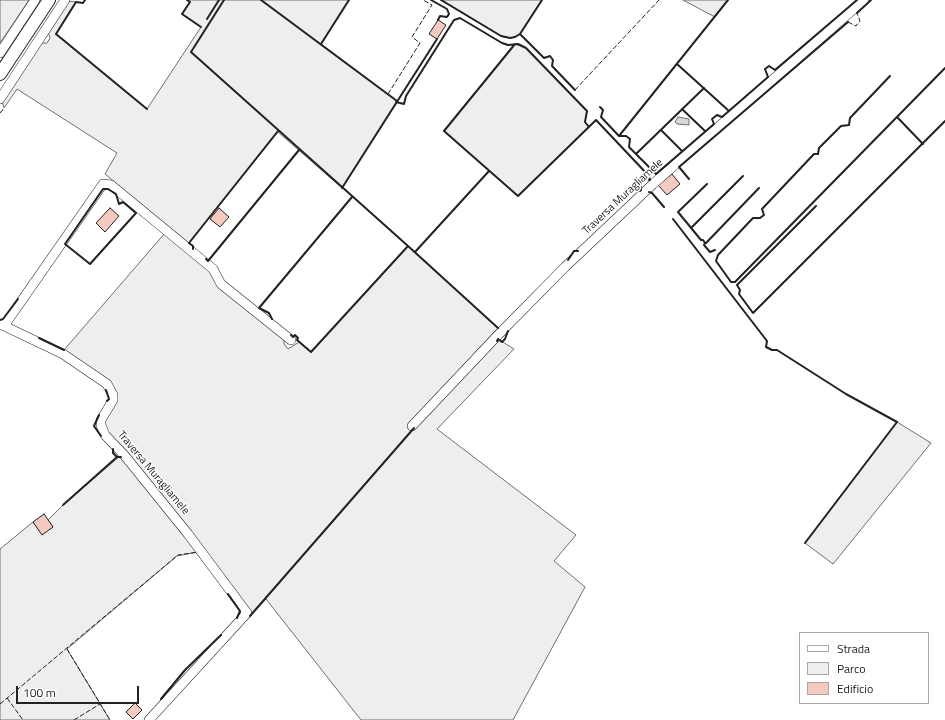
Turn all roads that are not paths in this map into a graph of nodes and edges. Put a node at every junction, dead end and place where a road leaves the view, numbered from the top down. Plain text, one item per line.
1 (35, 0) edge
2 (49, 0) edge
3 (65, 0) edge
4 (864, 0) edge
5 (0, 53) edge
6 (0, 74) edge
7 (0, 99) edge
8 (2, 325) edge
9 (291, 340) dead end
10 (412, 426) dead end
11 (149, 720) edge

1 - 5 street
2 - 6 main road
3 - 7 street
4 - 10 street, Traversa Muragliamele
8 - 9 street
8 - 11 street, Traversa Muragliamele

